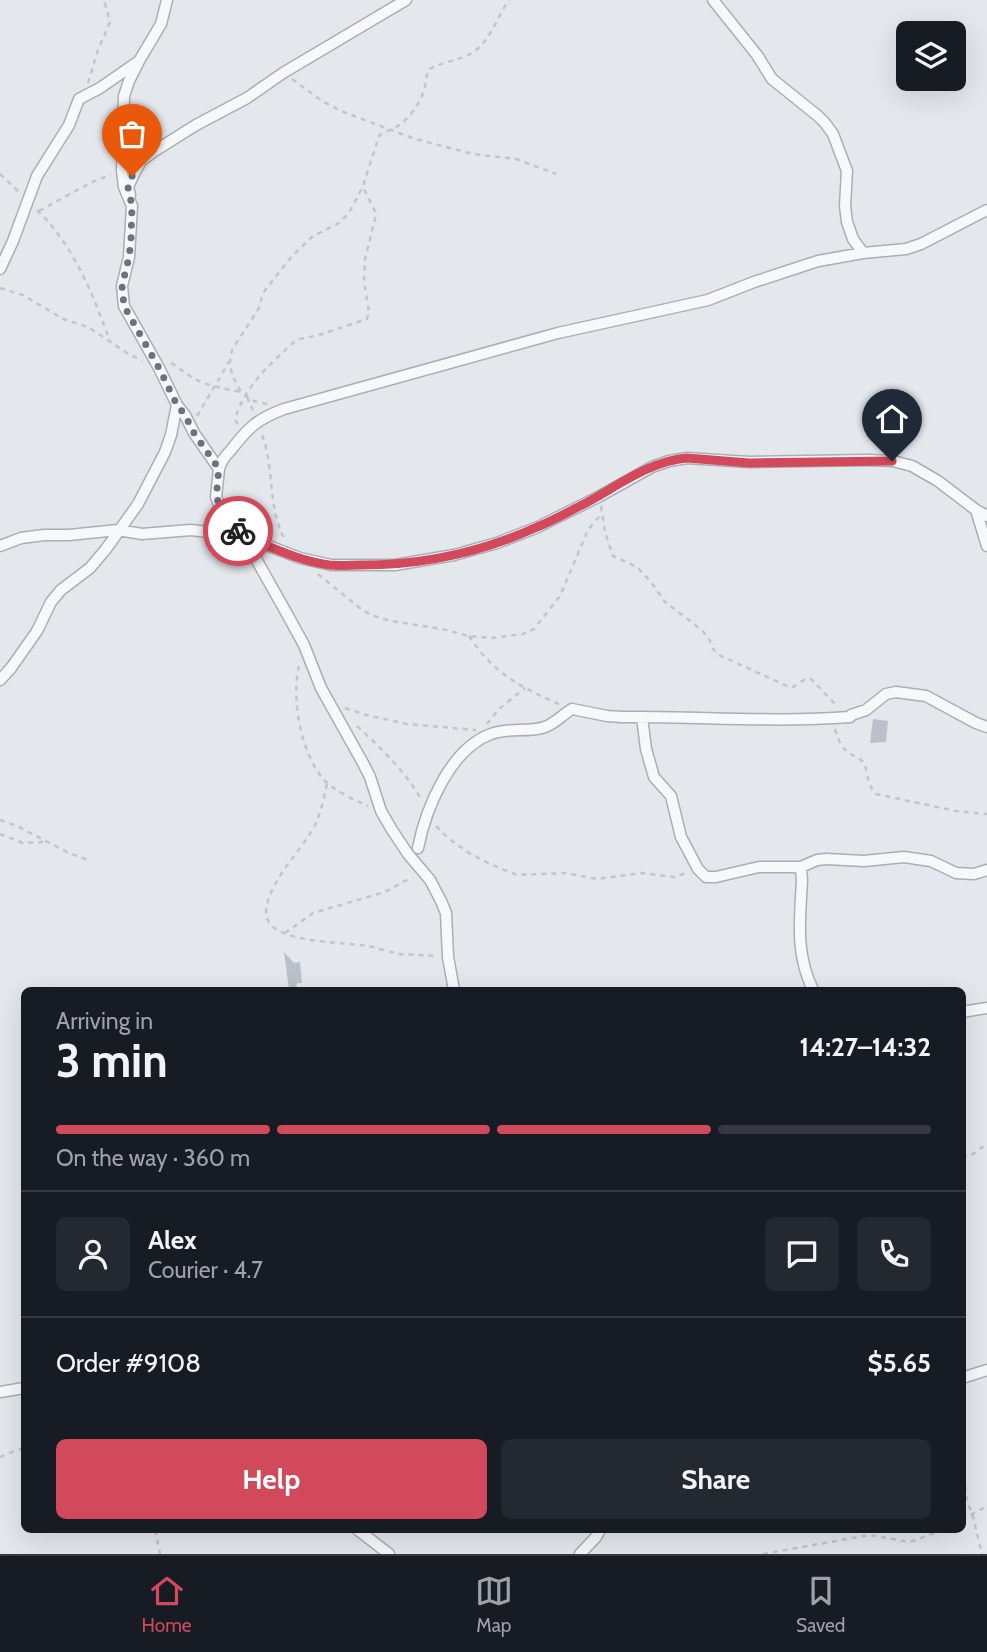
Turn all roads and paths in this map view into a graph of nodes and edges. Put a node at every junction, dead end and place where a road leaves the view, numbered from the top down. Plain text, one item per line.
1 (104, 0) edge
2 (167, 0) edge
3 (406, 0) edge
4 (509, 0) edge
5 (713, 0) edge
6 (139, 61) junction
7 (283, 73) junction
8 (84, 96) junction
9 (391, 130) junction
10 (141, 161) junction
11 (121, 171) junction
12 (0, 174) edge
13 (556, 174) dead end
14 (363, 186) junction
15 (28, 201) junction
16 (132, 206) junction
17 (987, 210) edge
18 (38, 211) junction
19 (863, 253) junction
20 (0, 269) edge
21 (0, 288) edge
22 (110, 342) junction
23 (230, 361) junction
24 (171, 363) dead end
25 (159, 368) junction
26 (214, 386) junction
27 (244, 395) junction
28 (177, 405) junction
29 (284, 409) junction
30 (265, 417) junction
31 (244, 432) junction
32 (194, 433) junction
33 (219, 469) junction
34 (600, 496) junction
35 (602, 513) junction
36 (982, 513) edge
37 (118, 530) junction
38 (243, 536) junction
39 (0, 546) edge
40 (987, 546) edge
41 (294, 555) junction
42 (315, 572) dead end
43 (469, 636) junction
44 (304, 645) junction
45 (0, 680) edge
46 (525, 688) junction
47 (343, 707) dead end
48 (572, 709) junction
49 (642, 717) junction
50 (850, 717) junction
51 (831, 719) junction
52 (357, 726) dead end
53 (987, 727) edge
54 (327, 784) junction
55 (427, 810) junction
56 (381, 811) junction
57 (987, 814) edge
58 (0, 820) edge
59 (0, 834) edge
60 (45, 841) junction
61 (418, 848) dead end
62 (90, 861) dead end
63 (802, 867) junction
64 (698, 869) junction
65 (987, 870) edge
66 (422, 871) junction
67 (285, 933) junction
68 (448, 957) junction
69 (453, 987) edge
70 (812, 987) edge
71 (987, 1008) edge
72 (966, 1011) edge
73 (987, 1149) edge
74 (966, 1157) edge
75 (987, 1370) edge
76 (966, 1377) edge
77 (21, 1388) edge
78 (0, 1392) edge
79 (21, 1449) edge
80 (0, 1457) edge
81 (966, 1493) edge
82 (987, 1506) edge
83 (972, 1513) junction
84 (966, 1517) edge
85 (156, 1533) edge
86 (362, 1533) edge
87 (598, 1533) edge
88 (935, 1533) edge
89 (160, 1554) edge
90 (388, 1554) edge
91 (580, 1554) edge
92 (764, 1554) edge
93 (982, 1554) edge

1 - 8 path
2 - 6 street
3 - 7 street
4 - 9 path
5 - 19 street
6 - 8 street
6 - 11 street
7 - 9 path
7 - 10 street
8 - 15 street
9 - 13 path
9 - 14 path
10 - 11 street
10 - 16 street
11 - 16 street
11 - 18 path
12 - 15 path
14 - 23 path
14 - 27 path
15 - 18 path
15 - 20 street
16 - 25 street
17 - 19 street
18 - 22 path
19 - 29 street
21 - 22 path
22 - 25 path
23 - 26 path
23 - 27 path
24 - 26 path
25 - 28 street
26 - 27 path
26 - 32 path
27 - 29 path
27 - 30 path
27 - 31 path
28 - 32 street
28 - 37 street
29 - 30 street
30 - 31 street
30 - 41 path
31 - 33 street
32 - 33 street
33 - 38 street
34 - 35 path
34 - 36 street
34 - 41 street
35 - 43 path
35 - 50 path
36 - 40 street
37 - 38 street
37 - 39 street
37 - 45 street
38 - 41 street
38 - 44 street
42 - 43 path
43 - 46 path
44 - 54 path
44 - 56 street
46 - 47 path
46 - 48 path
48 - 49 street
48 - 55 street
49 - 51 street
49 - 64 street
50 - 51 street
50 - 53 street
51 - 57 path
52 - 55 path
54 - 56 path
54 - 67 path
55 - 61 street
55 - 64 path
56 - 66 street
58 - 60 path
59 - 60 path
60 - 62 path
63 - 64 street
63 - 65 street
63 - 70 street
66 - 67 path
66 - 68 street
67 - 68 path
68 - 69 street
71 - 72 street
73 - 74 path
75 - 76 street
77 - 78 street
79 - 80 path
81 - 83 path
82 - 83 path
83 - 84 path
83 - 93 path
85 - 89 path
86 - 90 street
87 - 91 street
88 - 92 path

